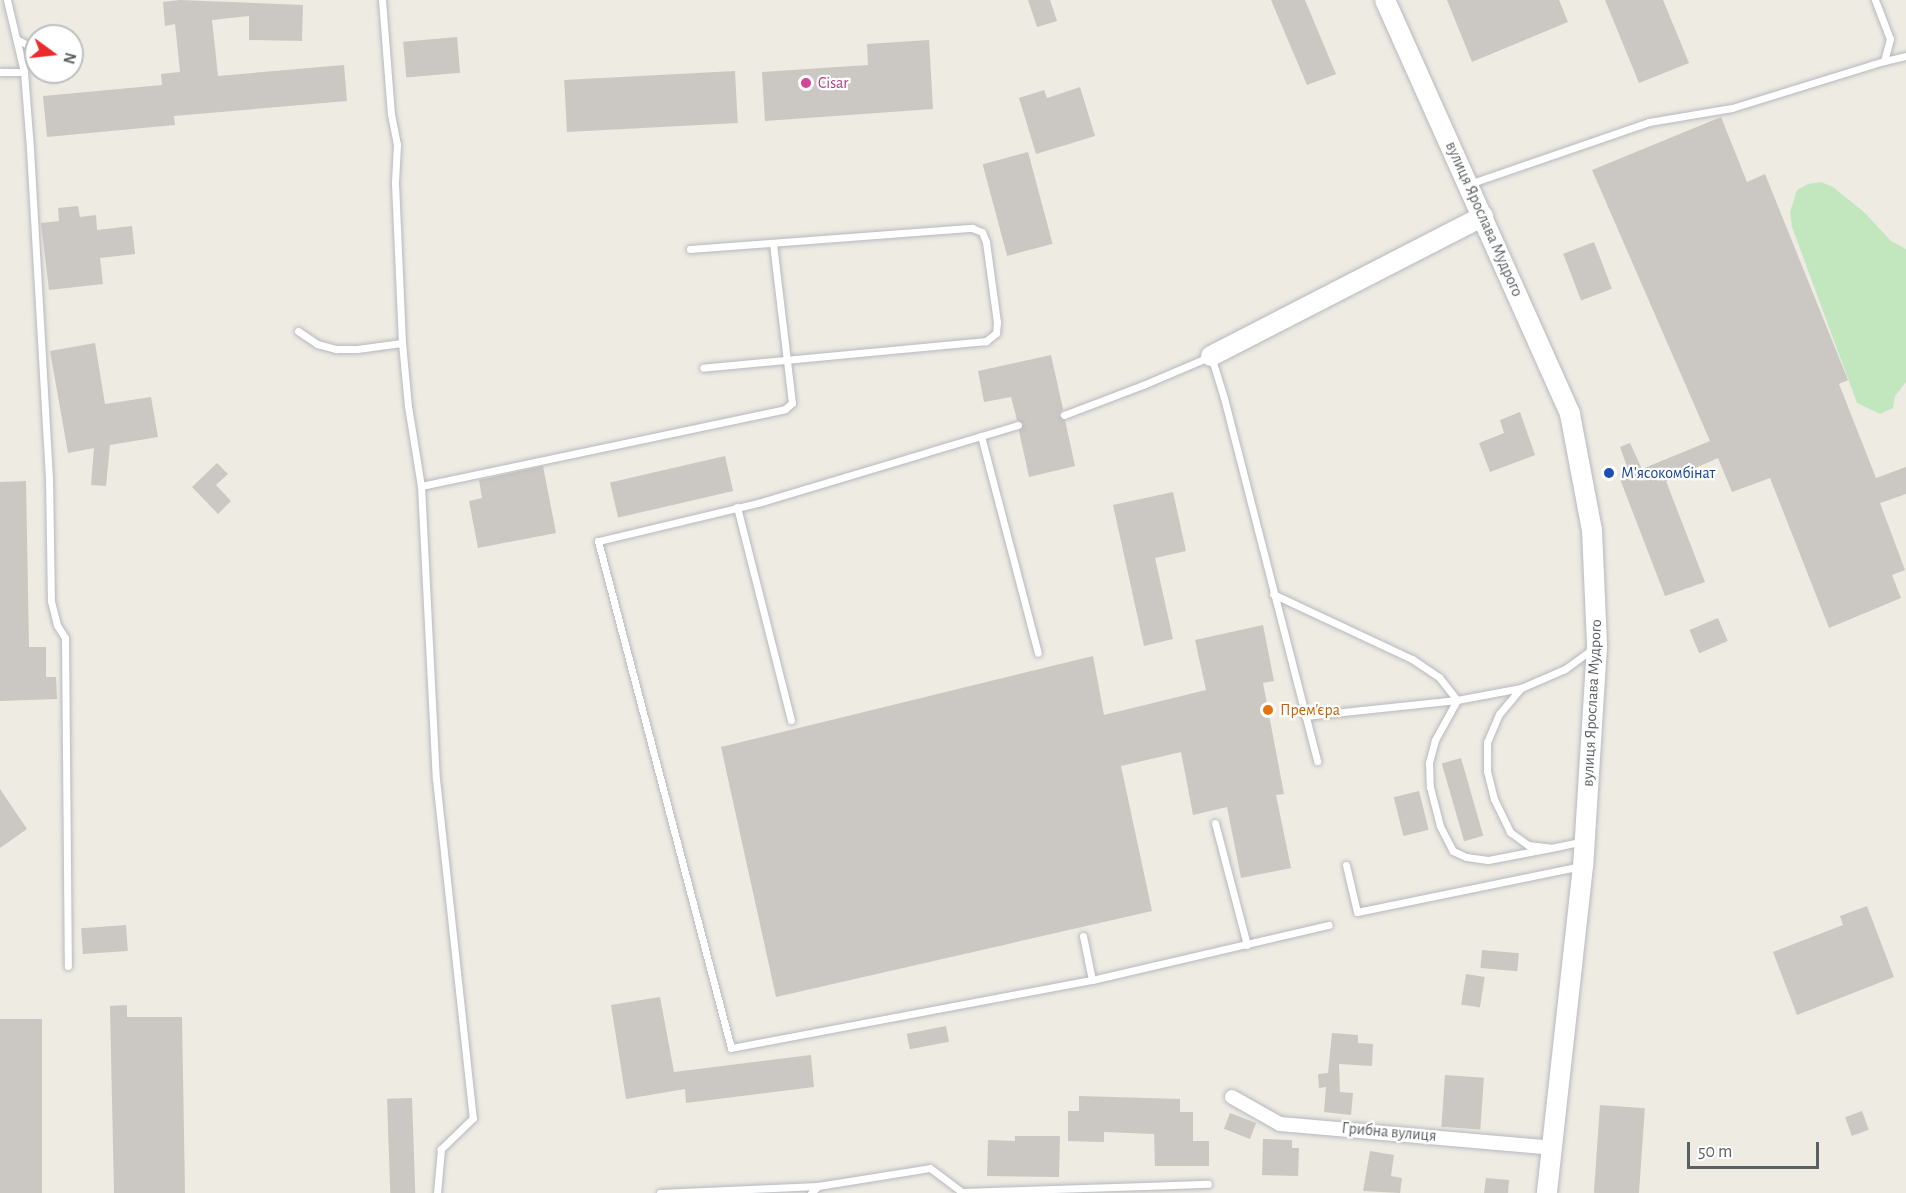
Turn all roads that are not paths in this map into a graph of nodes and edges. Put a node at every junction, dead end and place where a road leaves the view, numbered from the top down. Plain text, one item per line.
1 (7, 0) edge
2 (382, 0) edge
3 (1385, 0) edge
4 (1875, 0) edge
5 (18, 40) junction
6 (24, 43) edge
7 (1906, 56) edge
8 (1884, 61) junction
9 (0, 72) edge
10 (24, 72) joint
11 (25, 84) edge
12 (1469, 184) junction
13 (1484, 216) junction
14 (773, 244) junction
15 (690, 249) dead end
16 (298, 331) dead end
17 (402, 344) junction
18 (1211, 356) junction
19 (786, 358) junction
20 (703, 368) dead end
21 (1064, 415) dead end
22 (1018, 425) dead end
23 (981, 436) junction
24 (421, 486) junction
25 (738, 507) junction
26 (1273, 594) junction
27 (1597, 646) junction
28 (1038, 653) dead end
29 (1521, 688) junction
30 (1457, 700) junction
31 (1305, 716) junction
32 (791, 720) dead end
33 (1317, 761) dead end
34 (1215, 823) dead end
35 (1585, 841) junction
36 (1551, 848) junction
37 (1346, 865) dead end
38 (1583, 866) junction
39 (1329, 925) dead end
40 (1083, 936) dead end
41 (1247, 945) junction
42 (68, 966) dead end
43 (1092, 980) junction
44 (1232, 1097) dead end
45 (1552, 1148) junction
46 (1208, 1184) dead end
47 (818, 1186) junction
48 (714, 1192) edge
49 (437, 1193) edge
50 (660, 1193) edge
51 (811, 1193) edge
52 (1548, 1193) edge

1 - 5 lane
2 - 17 lane
3 - 12 main road, вулиця Ярослава Мудрого
4 - 8 lane
5 - 6 lane
5 - 10 lane
7 - 8 lane
8 - 12 lane
9 - 10 lane
11 - 42 lane
12 - 13 main road, вулиця Ярослава Мудрого
13 - 18 main road
13 - 27 main road, вулиця Ярослава Мудрого
14 - 15 lane
14 - 19 lane
14 - 19 lane
16 - 17 lane
17 - 24 lane
18 - 21 lane
18 - 26 lane
19 - 20 lane
19 - 24 lane
22 - 23 lane
23 - 25 lane
23 - 28 lane
24 - 49 lane
25 - 32 lane
25 - 43 lane
26 - 30 lane
26 - 31 lane
27 - 29 lane
27 - 35 main road, вулиця Ярослава Мудрого
29 - 30 lane
29 - 36 lane
30 - 31 lane
30 - 36 lane
31 - 33 lane
34 - 41 lane
35 - 36 lane
35 - 38 main road, вулиця Ярослава Мудрого
37 - 38 lane
38 - 45 main road, вулиця Ярослава Мудрого
39 - 41 lane
40 - 43 lane
41 - 43 lane
44 - 45 street, Грибна вулиця
45 - 52 main road, вулиця Ярослава Мудрого
46 - 47 lane
47 - 48 lane
47 - 51 lane
48 - 50 lane

